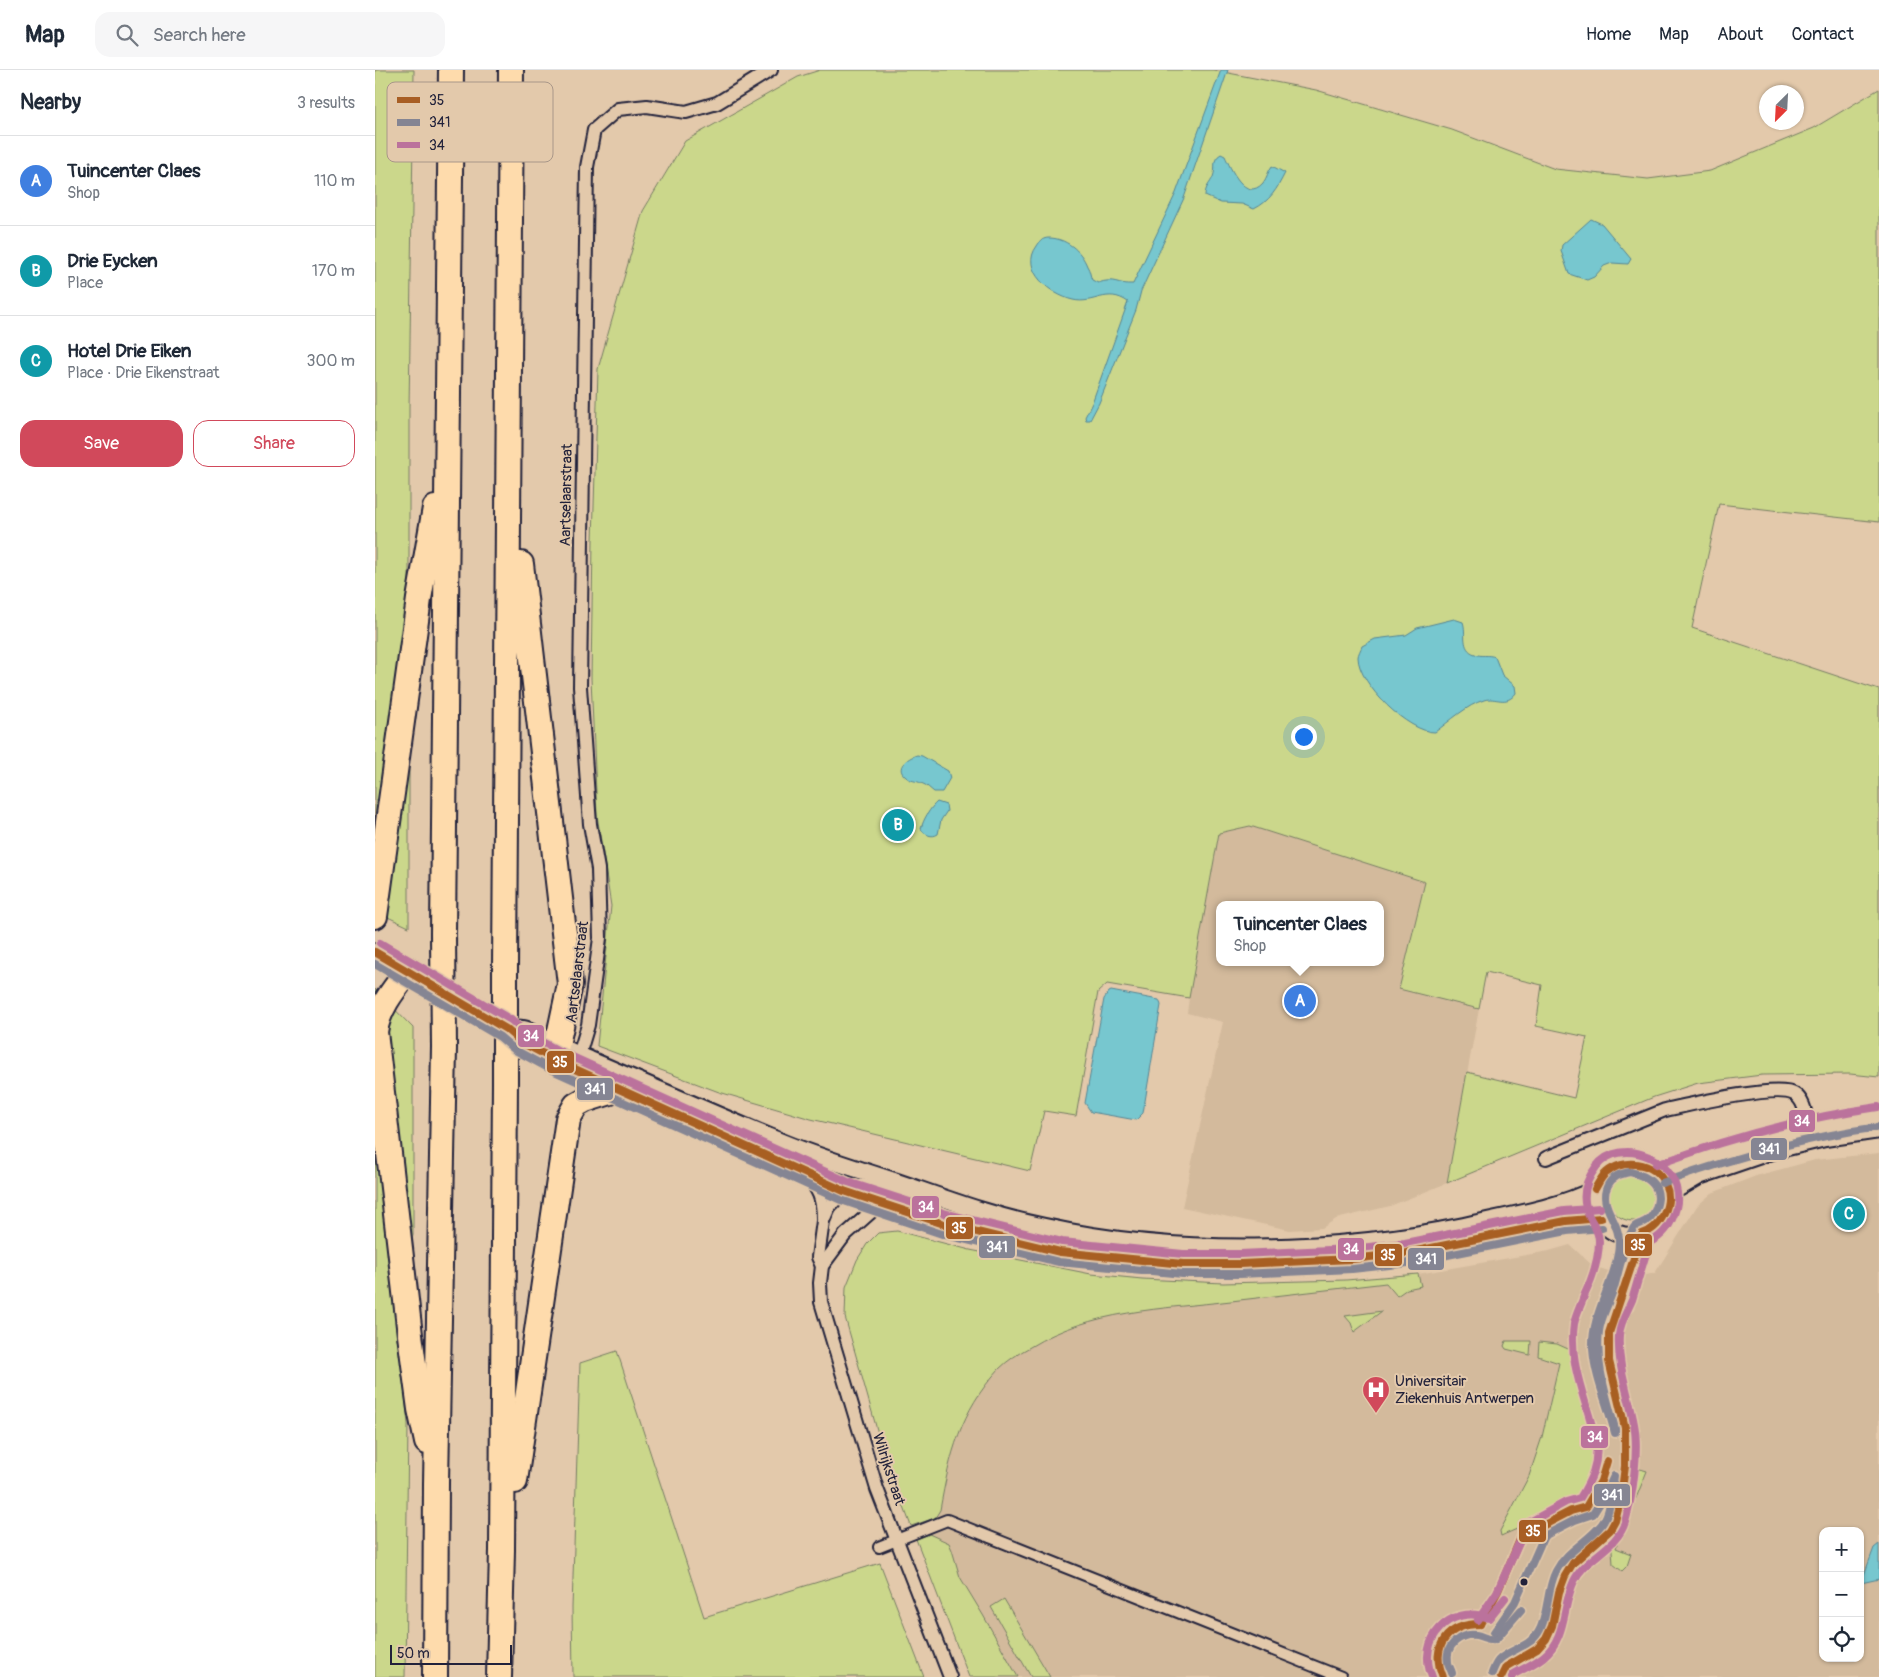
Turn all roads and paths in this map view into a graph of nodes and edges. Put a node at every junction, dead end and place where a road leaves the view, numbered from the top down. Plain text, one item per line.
1 (771, 70) edge
2 (450, 162) edge
3 (511, 162) edge
4 (447, 440) junction
5 (509, 460) junction
6 (375, 916) edge
7 (375, 952) edge
8 (409, 970) junction
9 (554, 1051) junction
10 (579, 1055) junction
11 (619, 1089) junction
12 (1879, 1117) edge
13 (1809, 1128) junction
14 (1879, 1130) edge
15 (1546, 1158) dead end
16 (798, 1170) junction
17 (1659, 1174) junction
18 (1595, 1189) junction
19 (844, 1191) junction
20 (1668, 1194) junction
21 (949, 1200) junction
22 (880, 1204) junction
23 (1601, 1218) junction
24 (823, 1221) junction
25 (1231, 1247) junction
26 (1240, 1264) junction
27 (822, 1266) junction
28 (436, 1483) junction
29 (897, 1540) junction
30 (879, 1547) dead end
31 (502, 1550) junction
32 (435, 1677) edge
33 (499, 1677) edge
34 (950, 1677) edge
35 (1341, 1677) edge

1 - 10 street, Aartselaarstraat
2 - 4 highway
3 - 5 highway
4 - 6 highway
4 - 28 highway, bridge
5 - 9 highway
5 - 31 highway, bridge
7 - 8 street
8 - 9 street
8 - 28 highway
9 - 10 street
9 - 11 street
10 - 21 street
11 - 16 street
11 - 31 highway
12 - 13 street
13 - 15 street
13 - 17 street
14 - 20 street
16 - 19 street
16 - 24 street, Wilrijkstraat
17 - 18 street
17 - 20 street
18 - 23 street
18 - 25 street
19 - 21 street
19 - 22 street
19 - 24 street, Wilrijkstraat
20 - 23 street
21 - 25 street
22 - 26 street
22 - 27 street
23 - 26 street
24 - 27 street, Wilrijkstraat
25 - 26 street
27 - 29 street, Wilrijkstraat
28 - 32 highway
29 - 30 street
29 - 34 street, Wilrijkstraat
29 - 35 street
31 - 33 highway

